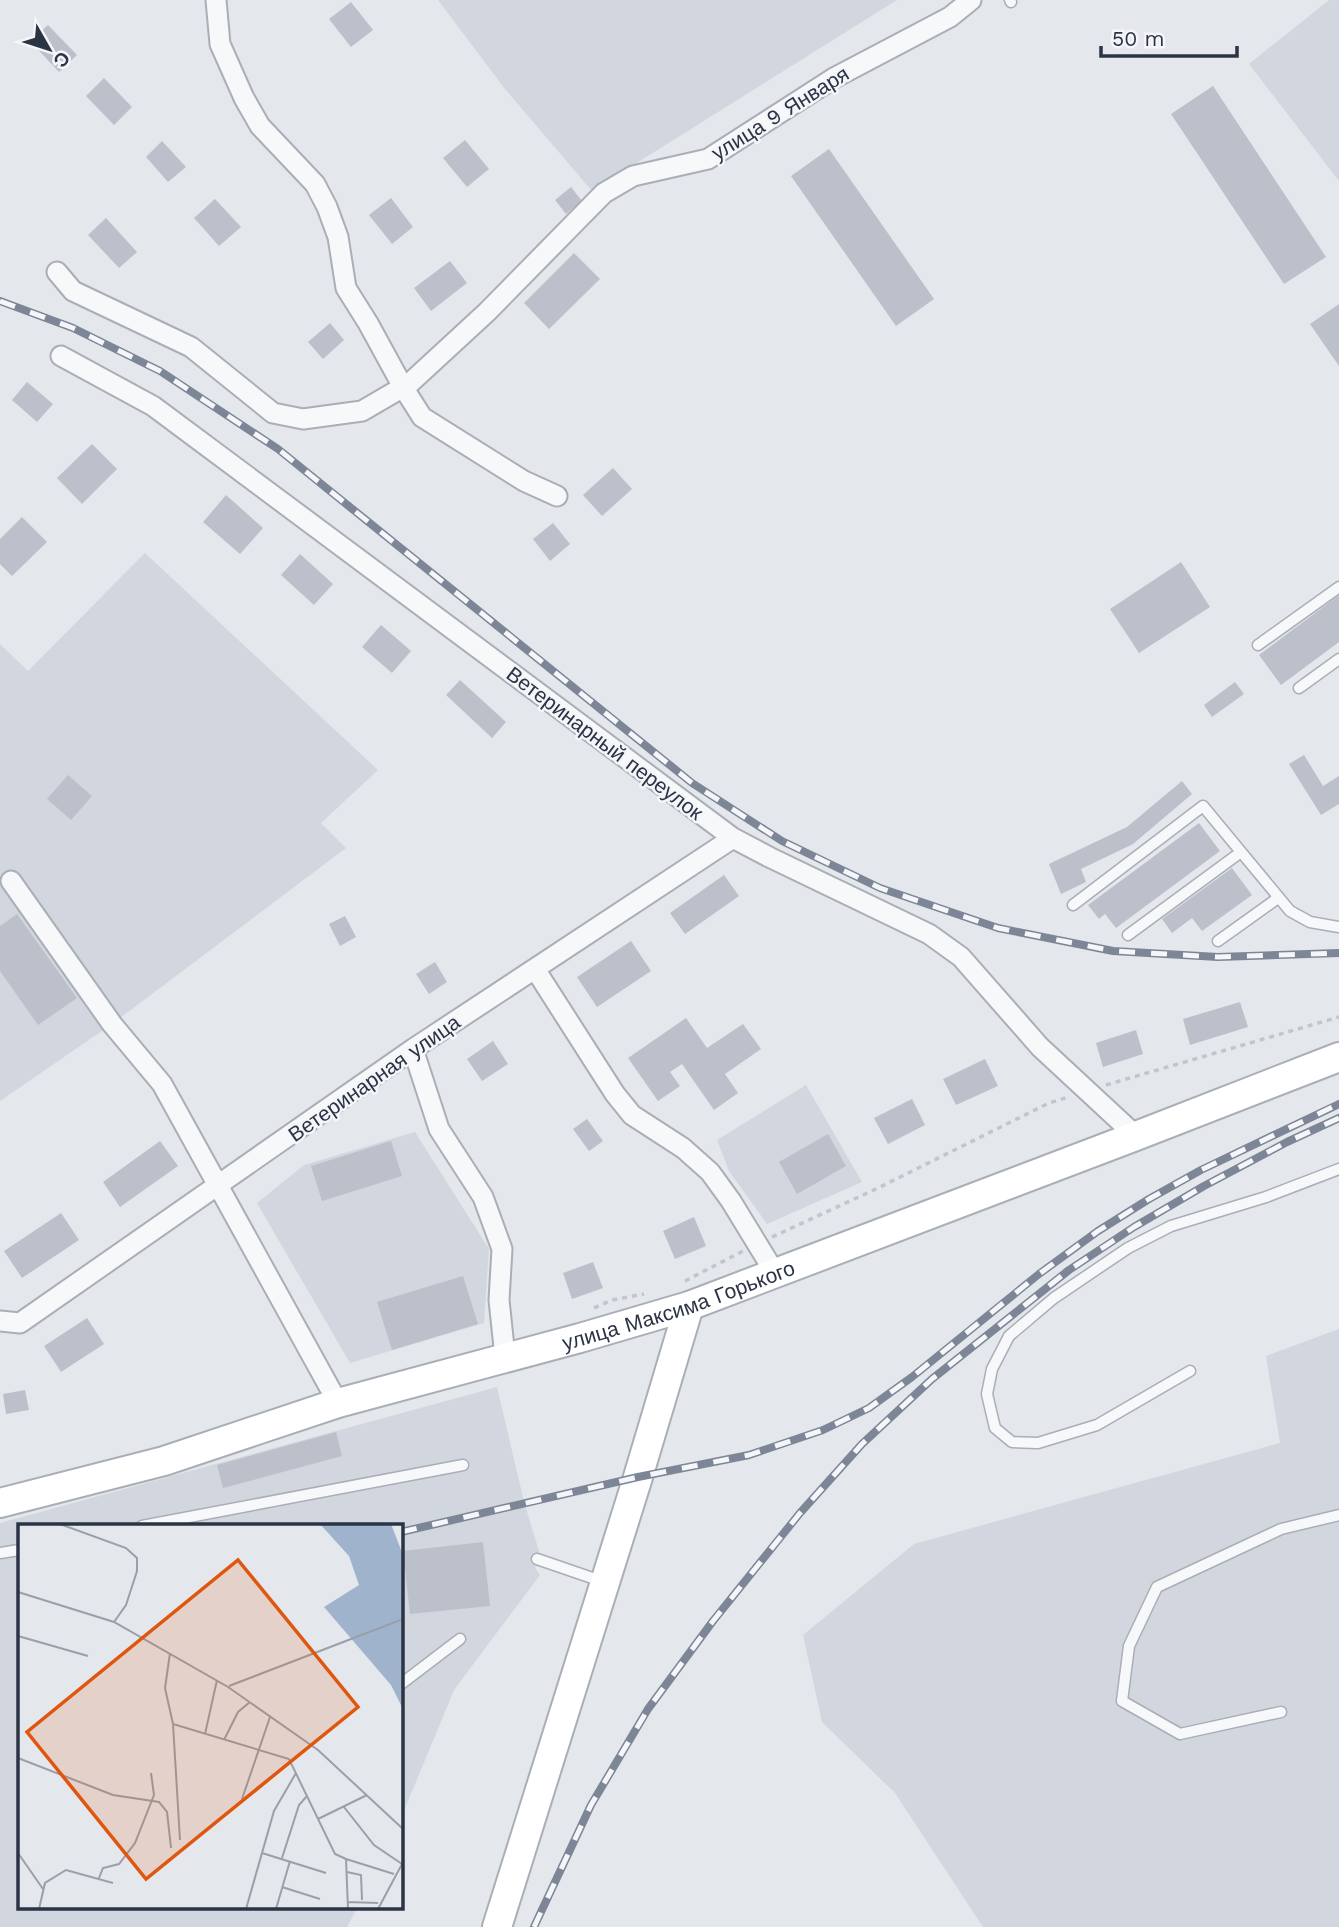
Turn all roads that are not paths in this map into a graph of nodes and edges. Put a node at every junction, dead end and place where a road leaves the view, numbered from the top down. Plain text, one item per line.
1 (216, 0) edge
2 (971, 0) edge
3 (57, 272) dead end
4 (61, 356) dead end
5 (403, 387) junction
6 (557, 496) dead end
7 (1339, 587) edge
8 (1258, 645) dead end
9 (1339, 659) edge
10 (1299, 688) dead end
11 (733, 838) junction
12 (1241, 852) junction
13 (11, 881) dead end
14 (1278, 898) junction
15 (1073, 905) dead end
16 (1339, 927) edge
17 (1128, 935) dead end
18 (1218, 941) dead end
19 (535, 969) junction
20 (413, 1049) junction
21 (1339, 1057) edge
22 (1136, 1136) junction
23 (1339, 1169) edge
24 (219, 1185) junction
25 (775, 1273) junction
26 (683, 1296) junction
27 (10, 1322) edge
28 (505, 1357) junction
29 (1190, 1371) dead end
30 (338, 1403) junction
31 (463, 1465) dead end
32 (0, 1503) edge
33 (1339, 1515) edge
34 (153, 1524) edge
35 (18, 1550) edge
36 (0, 1553) edge
37 (537, 1559) dead end
38 (604, 1582) junction
39 (460, 1639) dead end
40 (402, 1683) edge
41 (1281, 1712) dead end
42 (497, 1927) edge

1 - 5 street
2 - 5 street, улица 9 Января
3 - 5 street, улица 9 Января
4 - 11 street, Ветеринарный переулок
5 - 6 street
7 - 8 lane
9 - 10 lane
11 - 19 street, Ветеринарная улица
11 - 22 street, Ветеринарный переулок
12 - 14 lane
12 - 15 lane
12 - 17 lane
13 - 24 street
14 - 16 lane
14 - 18 lane
19 - 20 street, Ветеринарная улица
19 - 25 street
20 - 24 street, Ветеринарная улица
20 - 28 street
21 - 22 street, улица Максима Горького
22 - 25 street, улица Максима Горького
23 - 29 lane
24 - 27 street, Ветеринарная улица
24 - 30 street
25 - 26 street, улица Максима Горького
26 - 28 street, улица Максима Горького
26 - 38 street
28 - 30 street, улица Максима Горького
30 - 32 street, улица Максима Горького
31 - 34 lane
33 - 41 lane
35 - 36 lane
37 - 38 lane
38 - 42 street
39 - 40 lane

